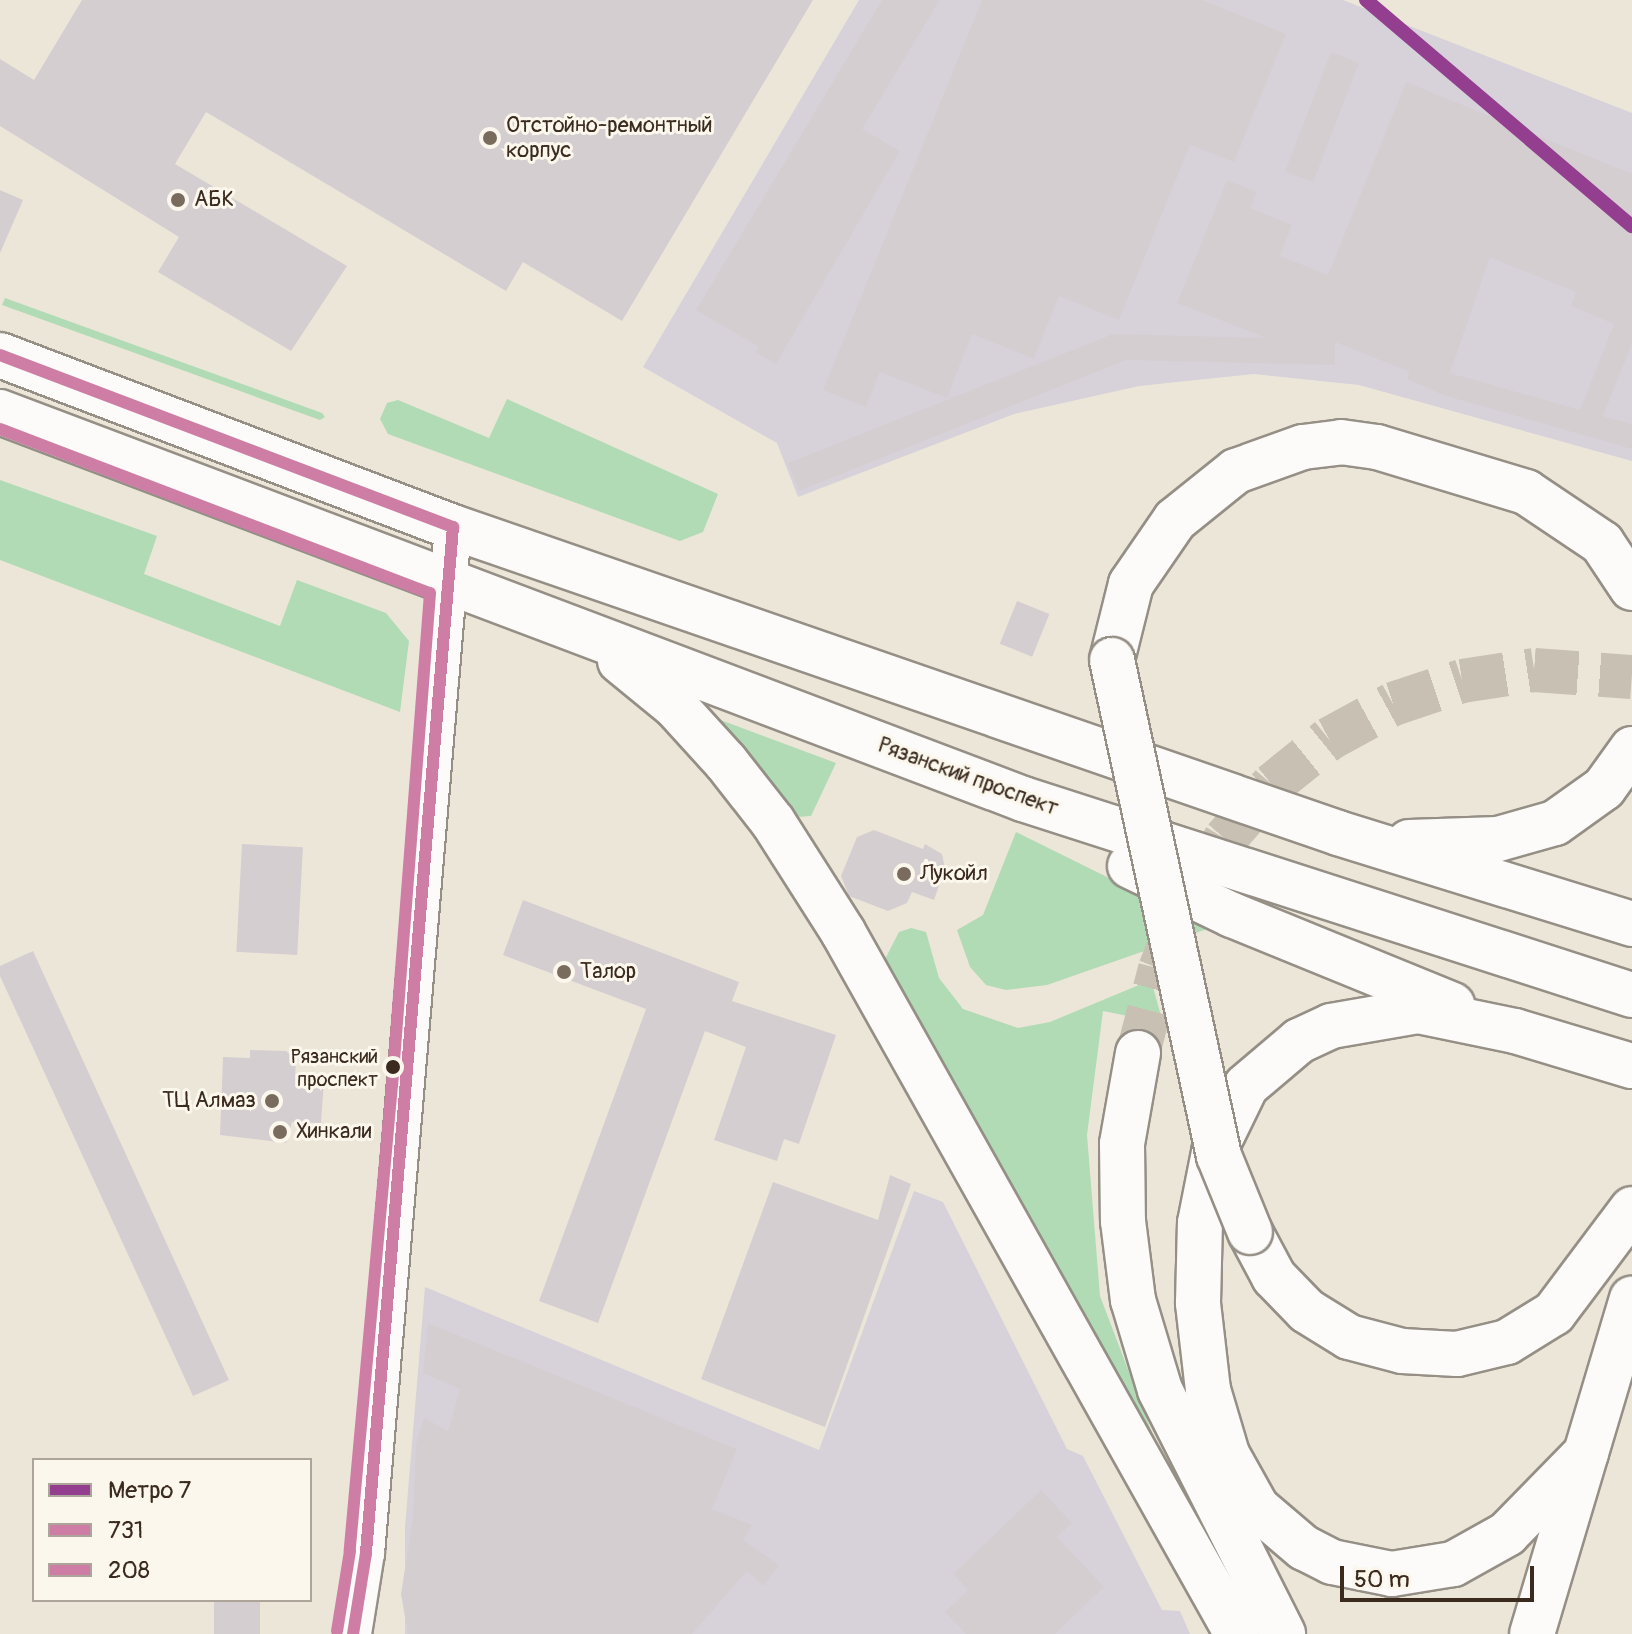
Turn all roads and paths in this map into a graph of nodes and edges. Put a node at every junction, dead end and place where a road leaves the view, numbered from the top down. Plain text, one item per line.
1 (0, 355) edge
2 (0, 412) edge
3 (453, 527) junction
4 (447, 582) junction
5 (1632, 588) edge
6 (590, 637) junction
7 (1632, 749) edge
8 (1023, 799) junction
9 (1338, 833) junction
10 (1632, 924) edge
11 (1632, 995) edge
12 (1515, 1031) junction
13 (1138, 1053) tunnel mouth
14 (1632, 1066) edge
15 (1632, 1209) edge
16 (1632, 1299) edge
17 (1586, 1453) junction
18 (353, 1634) edge
19 (1237, 1634) edge
20 (1283, 1634) edge
21 (1532, 1634) edge

1 - 3 main road
2 - 4 main road, Рязанский проспект
3 - 4 street
3 - 9 main road
4 - 6 main road, Рязанский проспект
4 - 18 street
5 - 15 main road, bridge
6 - 8 main road, Рязанский проспект
6 - 19 main road
7 - 9 main road
8 - 11 main road, Рязанский проспект
8 - 12 main road
9 - 10 main road
12 - 14 main road
12 - 17 main road
13 - 20 main road
16 - 17 main road
17 - 21 main road

